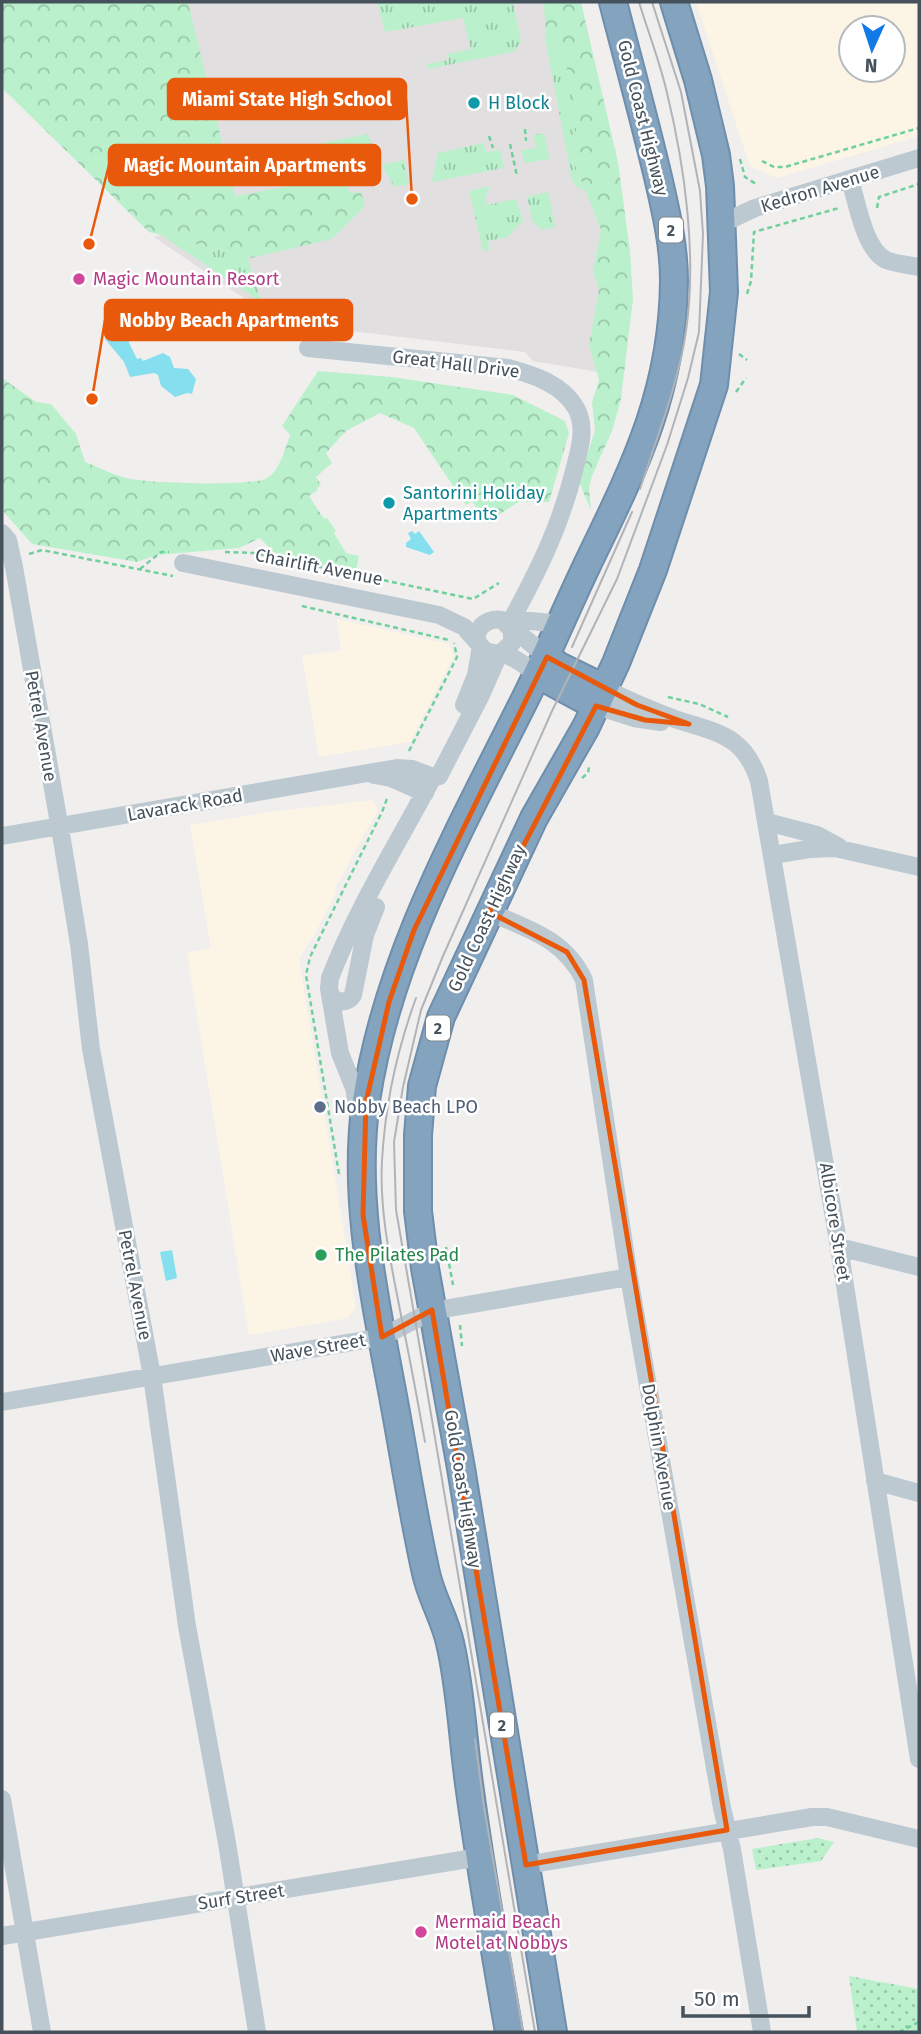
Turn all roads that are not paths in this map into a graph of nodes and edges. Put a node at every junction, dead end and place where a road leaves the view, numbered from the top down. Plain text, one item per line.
1 (613, 2) edge
2 (674, 2) edge
3 (919, 158) edge
4 (850, 180) junction
5 (723, 223) junction
6 (919, 267) edge
7 (308, 348) dead end
8 (5, 536) edge
9 (179, 557) road end
10 (439, 615) junction
11 (505, 621) junction
12 (560, 624) junction
13 (480, 645) junction
14 (500, 653) junction
15 (542, 665) junction
16 (600, 697) junction
17 (429, 785) junction
18 (410, 822) junction
19 (767, 822) junction
20 (59, 827) junction
21 (2, 836) edge
22 (845, 849) junction
23 (773, 855) junction
24 (919, 867) edge
25 (489, 912) junction
26 (330, 992) junction
27 (363, 1138) junction
28 (839, 1247) junction
29 (919, 1267) edge
30 (629, 1277) junction
31 (432, 1311) junction
32 (382, 1337) junction
33 (152, 1376) junction
34 (2, 1402) edge
35 (875, 1481) junction
36 (919, 1493) edge
37 (916, 1715) edge
38 (919, 1759) edge
39 (2, 1799) edge
40 (727, 1830) junction
41 (919, 1839) edge
42 (480, 1857) junction
43 (526, 1865) junction
44 (235, 1898) junction
45 (25, 1933) junction
46 (2, 1937) edge
47 (42, 2032) edge
48 (257, 2032) edge
49 (509, 2032) edge
50 (553, 2032) edge
51 (762, 2032) edge

1 - 12 highway, Gold Coast Highway / 2
2 - 5 highway, Gold Coast Highway / 2
3 - 4 street, Kedron Avenue
4 - 5 street, Kedron Avenue
4 - 6 street
5 - 16 highway, Gold Coast Highway / 2
7 - 11 street, Great Hall Drive
8 - 20 street, Petrel Avenue
9 - 10 street, Chairlift Avenue
10 - 11 street, Chairlift Avenue
10 - 13 street, Chairlift Avenue
11 - 12 street, Chairlift Avenue
11 - 13 street
11 - 14 street
11 - 15 street
12 - 15 highway, Gold Coast Highway / 2
13 - 14 street, Chairlift Avenue
13 - 17 street, Gold Coast Highway
14 - 15 street, Chairlift Avenue
14 - 17 street, Gold Coast Highway
15 - 16 highway
15 - 27 highway, Gold Coast Highway / 2
16 - 19 street, Albicore Street
16 - 25 highway, Gold Coast Highway / 2
17 - 18 street, Gold Coast Highway
17 - 20 street, Lavarack Road
18 - 26 street, Gold Coast Highway
18 - 26 street, Gold Coast Highway
19 - 22 street
19 - 23 street, Albicore Street
20 - 21 street, Lavarack Road
20 - 33 street, Petrel Avenue
22 - 23 street
22 - 24 street
23 - 28 street, Albicore Street
25 - 30 street, Dolphin Avenue
25 - 31 highway, Gold Coast Highway / 2
26 - 27 street, Gold Coast Highway
27 - 32 highway, Gold Coast Highway / 2
28 - 29 street
28 - 35 street, Albicore Street
30 - 31 street, Wave Street
30 - 40 street, Dolphin Avenue
31 - 32 street, Wave Street
31 - 43 highway, Gold Coast Highway / 2
32 - 33 street, Wave Street
32 - 42 highway, Gold Coast Highway / 2
33 - 34 street, Wave Street
33 - 44 street, Petrel Avenue
35 - 36 street
35 - 37 street, Albicore Street
37 - 38 street, Albicore Street
39 - 45 street
40 - 41 street
40 - 43 street
40 - 51 street, Dolphin Avenue
42 - 44 street, Surf Street
42 - 49 highway, Gold Coast Highway / 2
43 - 50 highway, Gold Coast Highway / 2
44 - 45 street, Surf Street
44 - 48 street, Petrel Avenue
45 - 46 street, Surf Street
45 - 47 street

